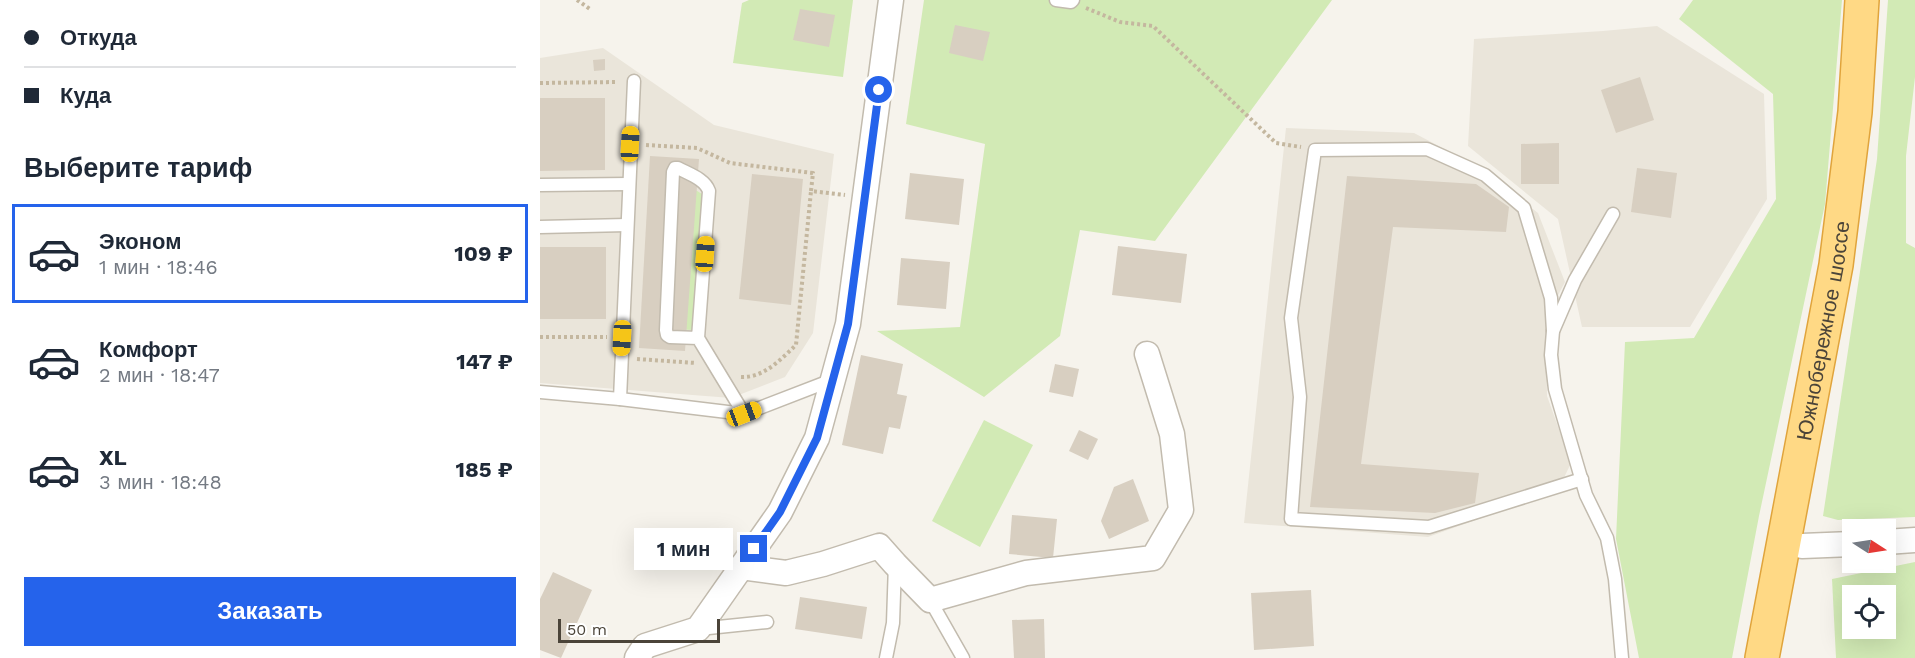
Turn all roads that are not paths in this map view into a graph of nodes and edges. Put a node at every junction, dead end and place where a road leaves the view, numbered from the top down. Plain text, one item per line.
1 (891, 0) edge
2 (1056, 0) edge
3 (1862, 0) edge
4 (1878, 0) edge
5 (1072, 1) edge
6 (634, 81) road end
7 (629, 184) junction
8 (540, 185) edge
9 (1613, 214) dead end
10 (627, 225) junction
11 (540, 227) edge
12 (1553, 331) junction
13 (698, 338) junction
14 (1147, 354) dead end
15 (833, 379) junction
16 (540, 392) edge
17 (620, 399) junction
18 (744, 414) junction
19 (1582, 478) junction
20 (1915, 540) edge
21 (1896, 541) edge
22 (1842, 544) edge
23 (1802, 546) junction
24 (895, 564) junction
25 (741, 567) junction
26 (930, 600) junction
27 (767, 622) dead end
28 (698, 629) junction
29 (637, 658) edge
30 (886, 658) edge
31 (963, 658) edge
32 (1622, 658) edge
33 (1762, 658) edge
34 (1781, 658) edge

1 - 15 street
2 - 5 lane
3 - 33 highway, Южнобережное шоссе
4 - 23 highway, Южнобережное шоссе
6 - 7 lane
7 - 8 lane
7 - 10 lane
9 - 12 lane
10 - 11 lane
10 - 17 lane
12 - 19 lane
12 - 19 lane
13 - 13 lane
13 - 18 lane
14 - 26 street
15 - 18 lane
15 - 25 street
16 - 17 lane
17 - 18 lane
19 - 32 lane
20 - 21 street
22 - 23 street
23 - 34 highway, Южнобережное шоссе
24 - 25 street
24 - 26 street
24 - 30 lane
25 - 28 street
26 - 31 lane
27 - 28 lane
28 - 29 street

